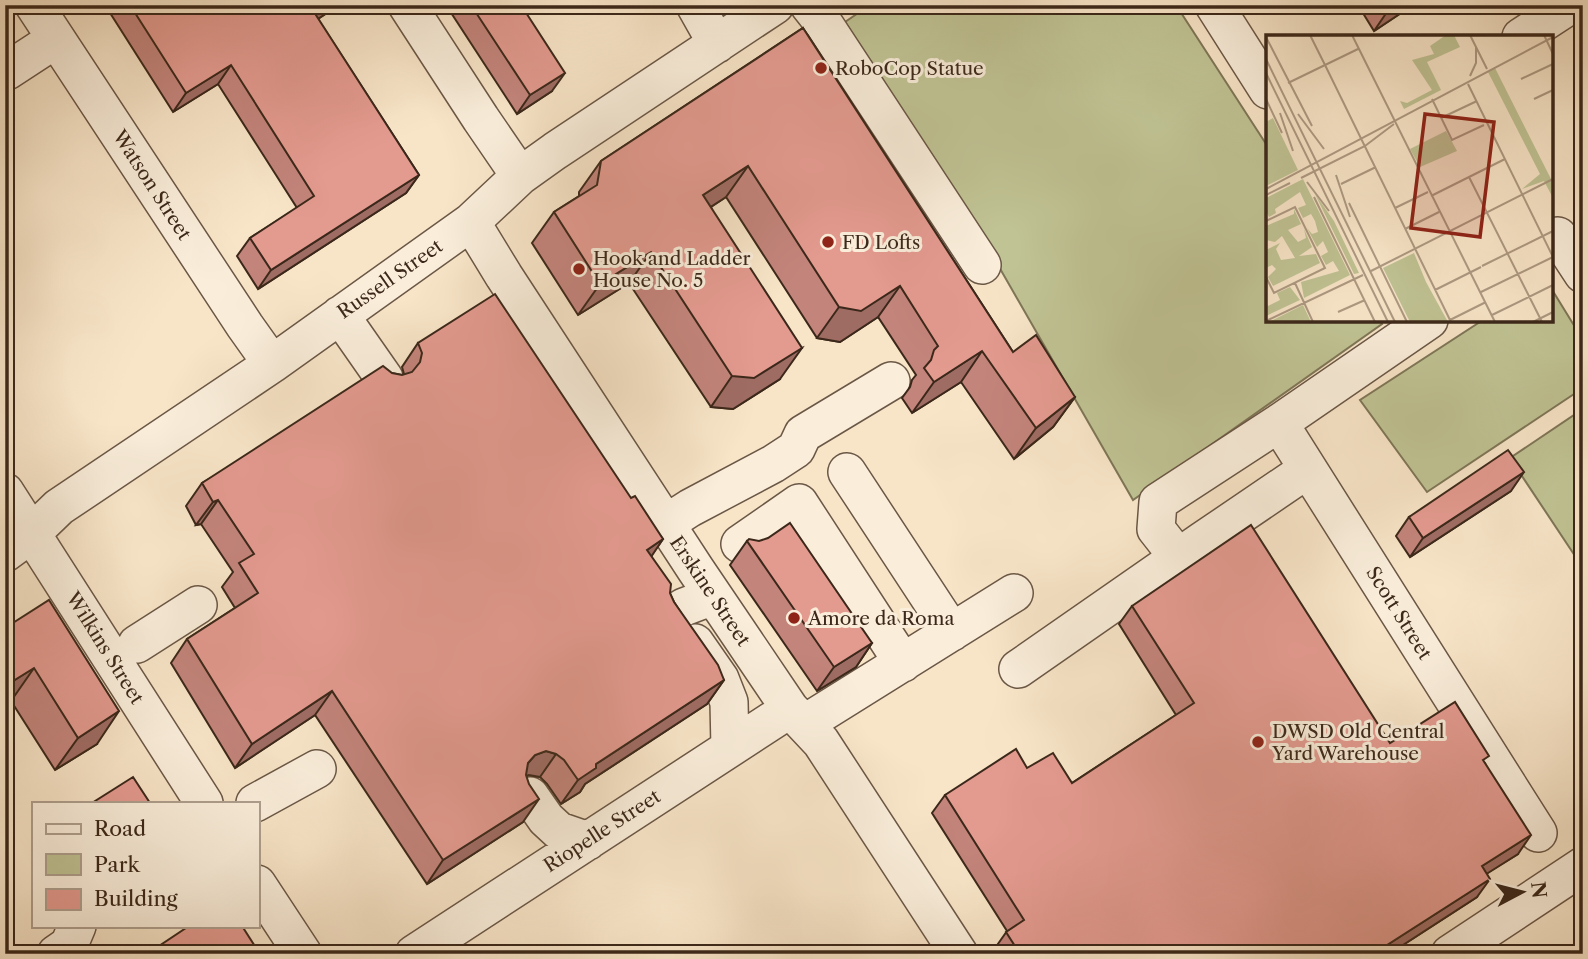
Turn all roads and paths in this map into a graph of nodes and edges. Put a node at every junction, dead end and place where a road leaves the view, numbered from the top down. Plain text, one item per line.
1 (34, 5) edge
2 (407, 5) edge
3 (695, 5) edge
4 (775, 5) edge
5 (809, 5) edge
6 (1214, 5) edge
7 (1570, 5) edge
8 (1524, 35) edge
9 (56, 39) junction
10 (717, 44) junction
11 (7, 71) edge
12 (1266, 87) edge
13 (520, 176) junction
14 (471, 222) junction
15 (1564, 232) edge
16 (982, 265) dead end
17 (1583, 274) edge
18 (340, 315) junction
19 (1422, 322) edge
20 (272, 363) junction
21 (384, 378) edge
22 (891, 381) dead end
23 (1293, 413) junction
24 (1308, 469) junction
25 (847, 472) dead end
26 (5, 492) edge
27 (665, 524) junction
28 (18, 544) edge
29 (740, 544) dead end
30 (1178, 557) junction
31 (1014, 593) dead end
32 (713, 596) junction
33 (198, 605) dead end
34 (952, 632) junction
35 (137, 644) dead end
36 (903, 663) junction
37 (1018, 669) dead end
38 (797, 716) junction
39 (730, 748) junction
40 (317, 769) dead end
41 (530, 796) edge
42 (203, 802) edge
43 (257, 802) edge
44 (1538, 833) dead end
45 (588, 841) junction
46 (1581, 872) edge
47 (259, 887) edge
48 (76, 928) edge
49 (56, 954) edge
50 (303, 954) edge
51 (414, 954) edge
52 (959, 954) edge
53 (1450, 954) edge

1 - 9 street, Watson Street
2 - 13 street
3 - 10 street
4 - 10 street, Russell Street
5 - 16 street
6 - 12 street
7 - 8 street
9 - 11 street
9 - 20 street, Watson Street
10 - 13 street, Russell Street
13 - 14 street, Russell Street
14 - 18 street, Russell Street
14 - 27 street, Erskine Street
15 - 17 street
18 - 20 street, Russell Street
18 - 21 street
19 - 23 street
20 - 28 street, Russell Street
22 - 27 street
23 - 24 street, Scott Street
23 - 30 street
24 - 30 street
24 - 44 street, Scott Street
25 - 34 street
26 - 28 street, Wilkins Street
27 - 32 street, Erskine Street
28 - 42 street, Wilkins Street
29 - 36 street
30 - 37 street
31 - 34 street, Riopelle Street
32 - 38 street, Erskine Street
32 - 39 street
33 - 35 street
34 - 36 street, Riopelle Street
36 - 38 street, Riopelle Street
38 - 39 street, Riopelle Street
38 - 52 street, Erskine Street
39 - 45 street, Riopelle Street
40 - 43 street
41 - 45 street
45 - 51 street, Riopelle Street
46 - 53 street
47 - 50 street
48 - 49 street

